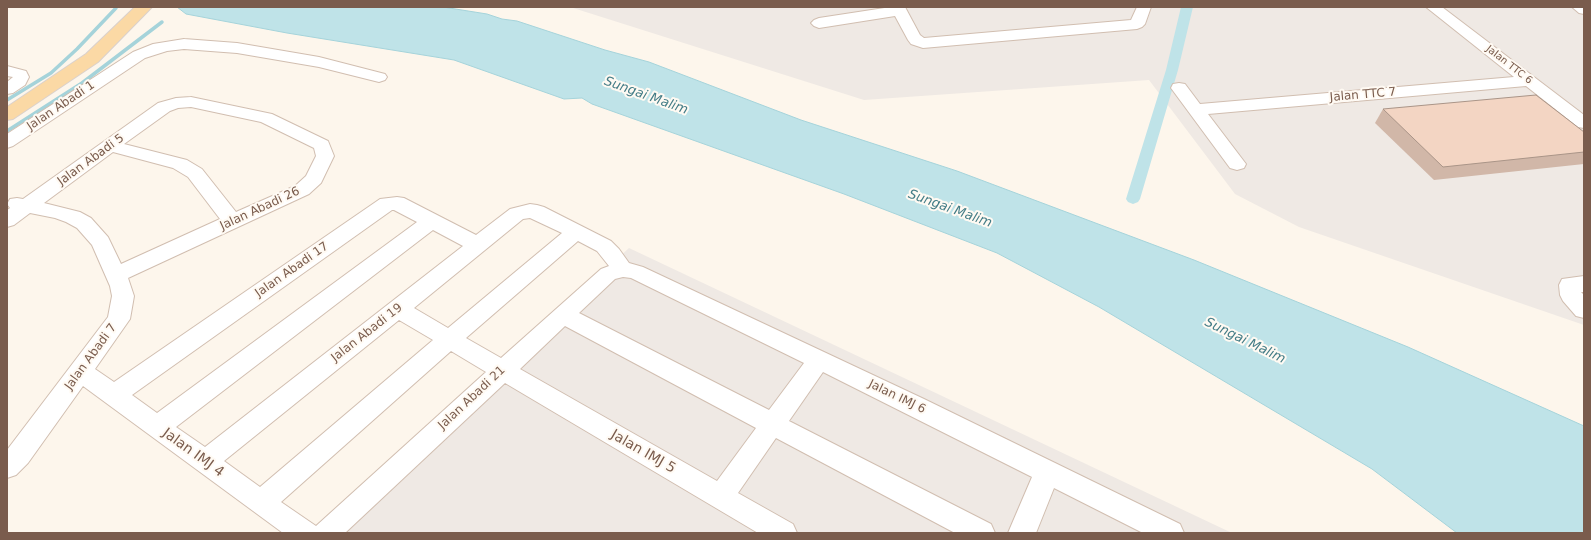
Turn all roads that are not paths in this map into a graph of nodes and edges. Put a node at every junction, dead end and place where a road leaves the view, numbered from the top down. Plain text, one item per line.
1 (144, 7) edge
2 (1144, 7) edge
3 (1433, 7) edge
4 (1579, 7) edge
5 (899, 9) edge
6 (1584, 10) edge
7 (819, 23) dead end
8 (13, 73) edge
9 (379, 77) dead end
10 (1529, 81) junction
11 (51, 86) junction
12 (1179, 88) dead end
13 (7, 89) edge
14 (176, 103) joint
15 (7, 109) edge
16 (1196, 110) junction
17 (7, 115) edge
18 (1584, 123) edge
19 (7, 142) edge
20 (110, 146) junction
21 (1237, 164) dead end
22 (16, 204) edge
23 (7, 220) edge
24 (432, 221) junction
25 (233, 222) junction
26 (576, 232) junction
27 (478, 246) junction
28 (622, 269) junction
29 (116, 275) junction
30 (1584, 284) edge
31 (398, 309) junction
32 (1584, 310) edge
33 (563, 315) junction
34 (450, 339) junction
35 (819, 360) junction
36 (503, 370) junction
37 (80, 371) junction
38 (114, 396) junction
39 (772, 424) junction
40 (157, 427) junction
41 (206, 461) junction
42 (7, 467) edge
43 (1047, 473) junction
44 (720, 497) junction
45 (261, 503) junction
46 (305, 533) edge
47 (326, 533) edge
48 (783, 533) edge
49 (981, 533) edge
50 (1022, 533) edge
51 (1170, 533) edge

1 - 11 main road
2 - 5 street
3 - 10 street, Jalan TTC 6
4 - 6 street
5 - 7 street
8 - 13 street
9 - 19 street, Jalan Abadi 1
10 - 16 street, Jalan TTC 7
10 - 18 street, Jalan TTC 6
11 - 15 main road
11 - 17 main road
12 - 16 street
14 - 20 street, Jalan Abadi 5
14 - 25 street, Jalan Abadi 26
16 - 21 street
20 - 22 street, Jalan Abadi 5
20 - 25 street
22 - 23 street, Jalan Abadi 5
22 - 29 street, Jalan Abadi 7
24 - 27 street, Jalan Abadi 17
24 - 38 street, Jalan Abadi 17
24 - 40 street
25 - 29 street, Jalan Abadi 26
26 - 27 street, Jalan Abadi 19
26 - 28 street
26 - 34 street
27 - 31 street, Jalan Abadi 19
28 - 33 street, Jalan Abadi 21
28 - 35 street, Jalan IMJ 6
29 - 37 street, Jalan Abadi 7
30 - 32 street
31 - 34 street, Jalan IMJ 5
31 - 41 street, Jalan Abadi 19
33 - 36 street, Jalan Abadi 21
33 - 39 street
34 - 36 street, Jalan IMJ 5
34 - 45 street
35 - 39 street
35 - 43 street, Jalan IMJ 6
36 - 44 street, Jalan IMJ 5
36 - 47 street, Jalan Abadi 21
37 - 38 street, Jalan IMJ 4
37 - 42 street, Jalan Abadi 7
38 - 40 street, Jalan IMJ 4
39 - 44 street
39 - 49 street
40 - 41 street, Jalan IMJ 4
41 - 45 street, Jalan IMJ 4
43 - 50 street
43 - 51 street, Jalan IMJ 6
44 - 48 street, Jalan IMJ 5
45 - 46 street, Jalan IMJ 4

